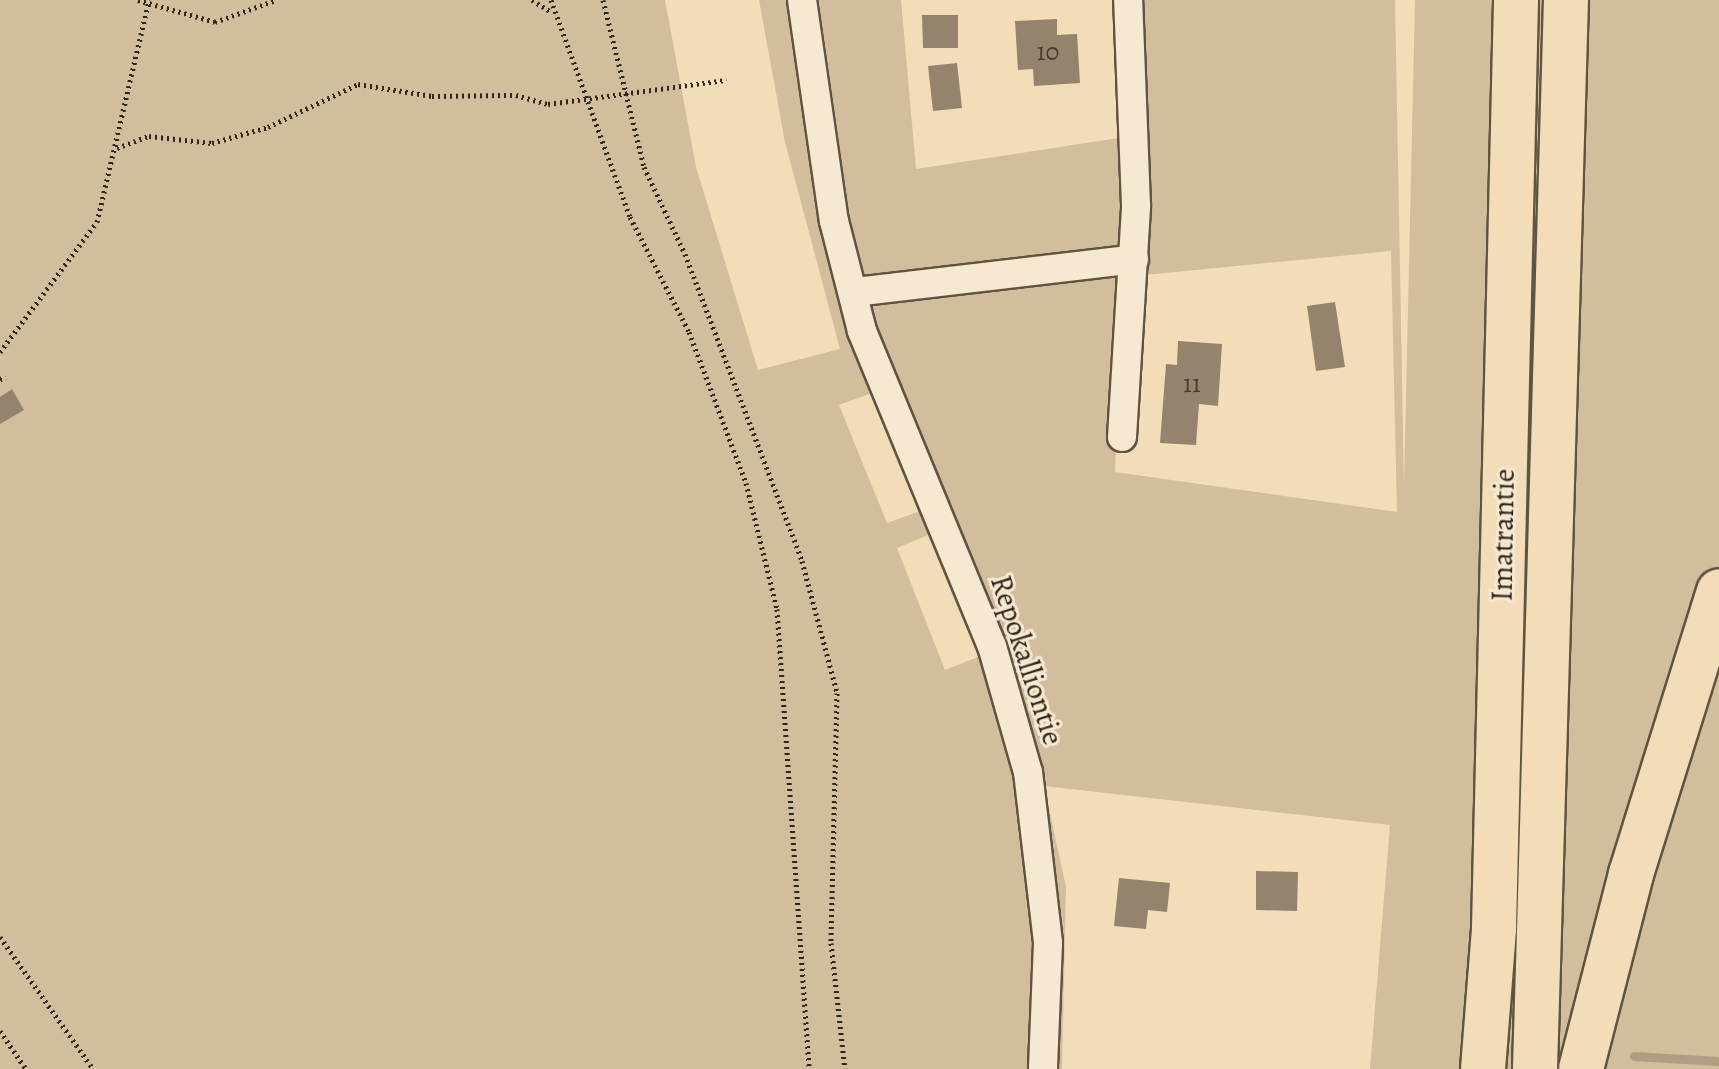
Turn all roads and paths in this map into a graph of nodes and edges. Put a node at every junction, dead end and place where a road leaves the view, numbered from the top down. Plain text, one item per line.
1 (138, 0) edge
2 (276, 0) edge
3 (532, 0) edge
4 (551, 0) edge
5 (603, 0) edge
6 (802, 0) edge
7 (1128, 0) edge
8 (1516, 0) edge
9 (1566, 0) edge
10 (148, 4) edge
11 (553, 13) junction
12 (726, 80) dead end
13 (622, 97) junction
14 (583, 98) junction
15 (117, 148) junction
16 (1134, 259) junction
17 (855, 292) junction
18 (0, 352) edge
19 (1122, 437) dead end
20 (1719, 591) edge
21 (0, 937) edge
22 (0, 1031) edge
23 (26, 1069) edge
24 (93, 1069) edge
25 (809, 1069) edge
26 (845, 1069) edge
27 (1043, 1069) edge
28 (1483, 1069) edge
29 (1535, 1069) edge
30 (1581, 1069) edge

1 - 10 path
2 - 10 path
3 - 11 path
4 - 11 path
5 - 13 path
6 - 17 street, Repokalliontie
7 - 16 street
8 - 28 highway, Imatrantie
9 - 29 highway, Imatrantie
10 - 15 path
11 - 14 path
12 - 13 path
13 - 14 path
13 - 26 path
14 - 15 path
14 - 25 path
15 - 18 path
16 - 17 street
16 - 19 street
17 - 27 street, Repokalliontie
20 - 30 highway
21 - 24 path
22 - 23 path

